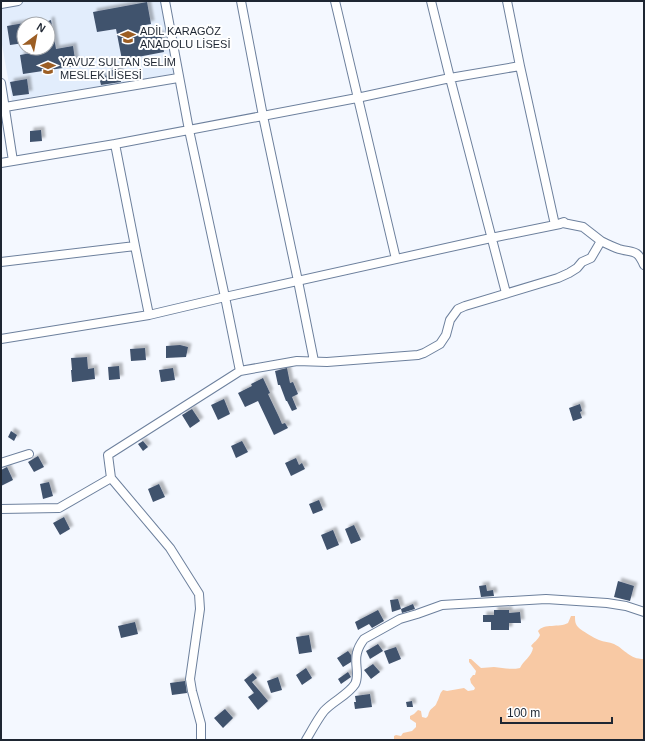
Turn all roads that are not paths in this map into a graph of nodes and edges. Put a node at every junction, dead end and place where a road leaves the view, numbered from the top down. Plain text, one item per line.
1 (18, 1) edge
2 (164, 1) edge
3 (241, 1) edge
4 (335, 1) edge
5 (431, 1) edge
6 (507, 1) edge
7 (1, 4) edge
8 (520, 66) junction
9 (178, 78) junction
10 (450, 78) junction
11 (1, 83) edge
12 (357, 98) junction
13 (5, 107) junction
14 (263, 116) junction
15 (189, 130) junction
16 (115, 144) junction
17 (13, 161) junction
18 (1, 163) edge
19 (559, 224) junction
20 (491, 238) junction
21 (601, 241) junction
22 (134, 246) junction
23 (396, 259) junction
24 (1, 262) edge
25 (644, 265) edge
26 (298, 281) junction
27 (506, 293) junction
28 (225, 297) junction
29 (149, 315) junction
30 (1, 339) edge
31 (314, 361) junction
32 (240, 371) junction
33 (29, 454) dead end
34 (1, 463) edge
35 (111, 478) junction
36 (1, 509) edge
37 (644, 612) edge
38 (200, 740) edge
39 (306, 740) edge

1 - 7 street
2 - 9 street
3 - 14 street
4 - 12 street
5 - 10 street
6 - 8 street
8 - 10 street
8 - 19 street
9 - 13 street
9 - 15 street
10 - 12 street
10 - 20 street
11 - 13 street
12 - 14 street
12 - 23 street
13 - 17 street
14 - 15 street
14 - 26 street
15 - 16 street
15 - 28 street
16 - 17 street
16 - 22 street
17 - 18 street
19 - 20 street
19 - 21 street
20 - 23 street
20 - 27 street
21 - 25 street
21 - 27 street
22 - 24 street
22 - 29 street
23 - 26 street
26 - 28 street
26 - 31 street
27 - 31 street
28 - 29 street
28 - 32 street
29 - 30 street
31 - 32 street
32 - 35 street
33 - 34 street
35 - 36 street
35 - 38 street
37 - 39 street

